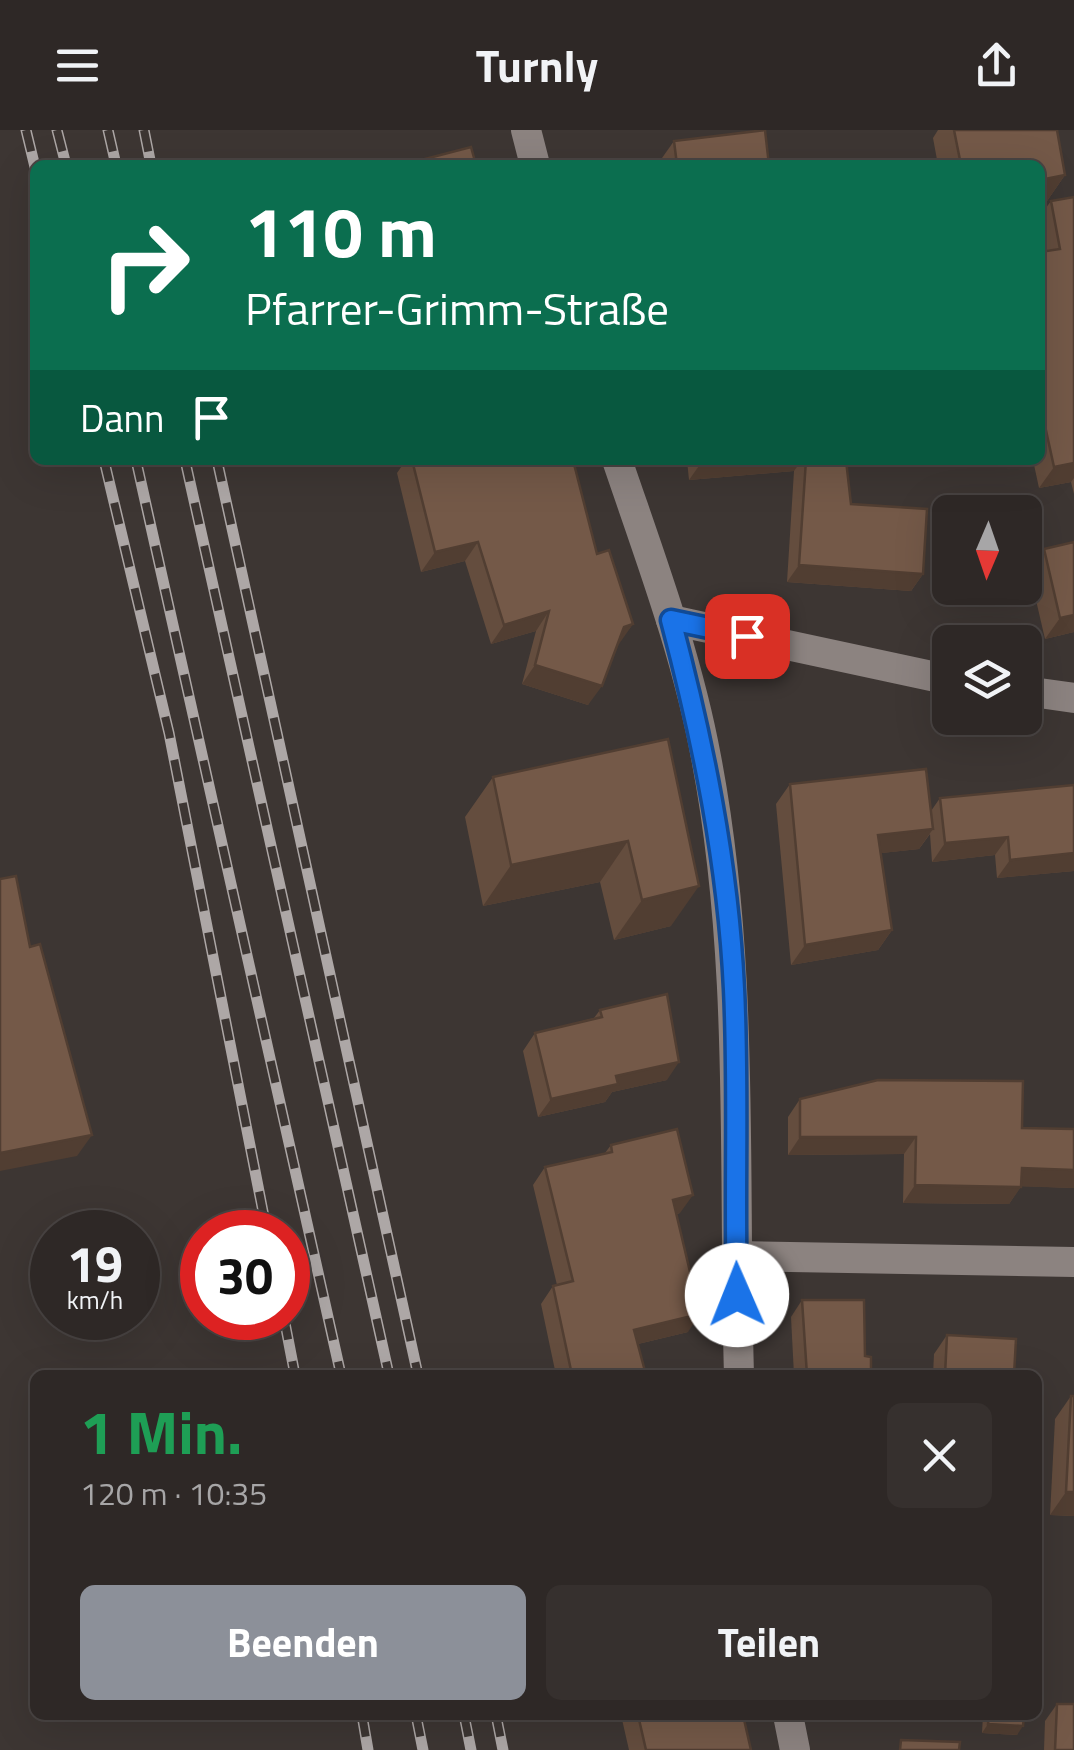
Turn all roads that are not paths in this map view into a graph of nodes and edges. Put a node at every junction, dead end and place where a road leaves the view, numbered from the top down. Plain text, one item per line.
1 (526, 130) edge
2 (534, 160) edge
3 (619, 465) edge
4 (671, 620) junction
5 (932, 676) edge
6 (1042, 693) edge
7 (1074, 698) edge
8 (736, 1256) junction
9 (1074, 1262) edge
10 (739, 1370) edge
11 (789, 1720) edge
12 (795, 1750) edge

1 - 2 street
3 - 4 street
4 - 5 street
4 - 8 street
6 - 7 street
8 - 9 street
8 - 10 street
11 - 12 street

